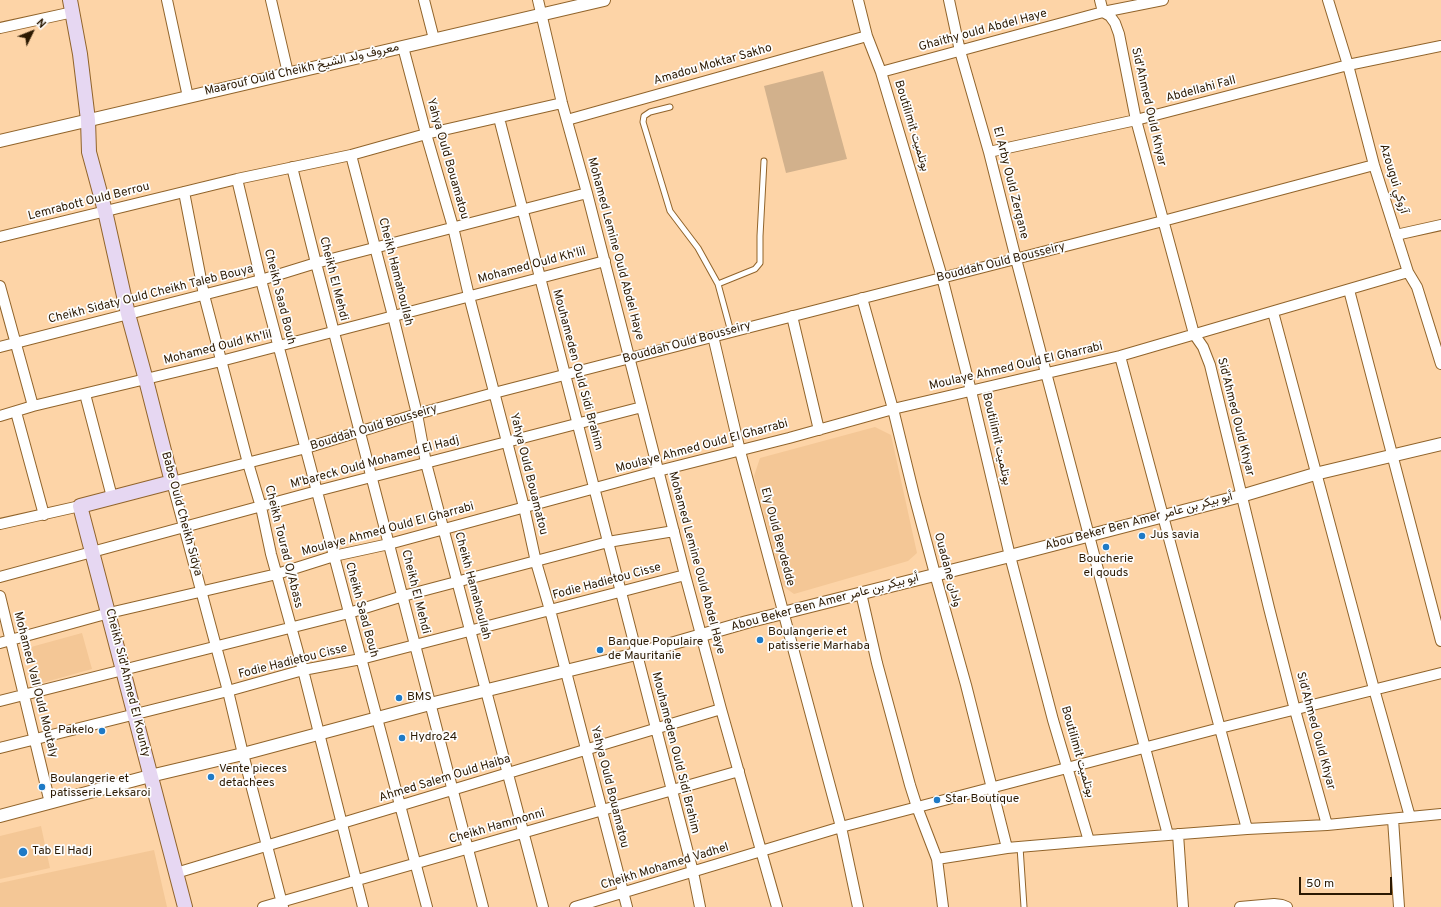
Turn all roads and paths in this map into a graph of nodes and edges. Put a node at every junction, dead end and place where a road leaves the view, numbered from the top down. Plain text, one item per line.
1 (167, 0) edge
2 (271, 0) edge
3 (424, 0) edge
4 (538, 0) edge
5 (604, 0) edge
6 (858, 0) edge
7 (948, 0) edge
8 (1100, 0) edge
9 (1163, 0) edge
10 (1328, 0) edge
11 (71, 6) edge
12 (1103, 12) junction
13 (541, 14) junction
14 (0, 28) edge
15 (867, 36) junction
16 (434, 39) junction
17 (1441, 46) edge
18 (403, 47) junction
19 (960, 51) junction
20 (1348, 65) junction
21 (881, 72) junction
22 (288, 73) junction
23 (188, 97) junction
24 (562, 103) junction
25 (670, 107) dead end
26 (499, 118) junction
27 (88, 120) junction
28 (567, 120) junction
29 (1136, 120) junction
30 (426, 134) junction
31 (0, 141) edge
32 (989, 152) junction
33 (351, 155) junction
34 (764, 161) dead end
35 (1374, 165) junction
36 (292, 167) junction
37 (237, 179) junction
38 (184, 192) junction
39 (587, 193) junction
40 (523, 210) junction
41 (105, 212) junction
42 (1163, 221) junction
43 (1441, 224) edge
44 (453, 227) junction
45 (1396, 235) junction
46 (0, 237) edge
47 (376, 248) junction
48 (1016, 259) junction
49 (605, 261) junction
50 (316, 264) junction
51 (1408, 272) junction
52 (942, 277) junction
53 (540, 278) junction
54 (261, 280) junction
55 (718, 284) junction
56 (0, 286) edge
57 (1349, 290) junction
58 (204, 295) junction
59 (469, 296) junction
60 (862, 298) junction
61 (1273, 312) junction
62 (128, 314) junction
63 (393, 316) junction
64 (792, 316) junction
65 (334, 331) junction
66 (732, 332) junction
67 (1194, 334) junction
68 (713, 336) junction
69 (16, 342) junction
70 (0, 346) edge
71 (278, 346) junction
72 (1120, 356) junction
73 (630, 358) junction
74 (221, 361) junction
75 (1441, 364) edge
76 (1047, 374) junction
77 (565, 375) junction
78 (146, 380) junction
79 (971, 391) junction
80 (494, 393) junction
81 (85, 394) junction
82 (34, 406) junction
83 (642, 407) junction
84 (893, 410) junction
85 (16, 412) junction
86 (416, 414) junction
87 (0, 416) edge
88 (578, 425) junction
89 (819, 430) junction
90 (359, 431) junction
91 (507, 442) junction
92 (1441, 444) edge
93 (306, 448) junction
94 (740, 451) junction
95 (1392, 457) junction
96 (248, 463) junction
97 (426, 463) junction
98 (658, 471) junction
99 (1315, 474) junction
100 (372, 477) junction
101 (172, 482) junction
102 (594, 489) junction
103 (317, 491) junction
104 (1241, 496) junction
105 (112, 497) junction
106 (80, 506) junction
107 (261, 507) junction
108 (524, 507) junction
109 (44, 515) junction
110 (1164, 515) junction
111 (0, 524) edge
112 (183, 527) junction
113 (443, 529) junction
114 (674, 531) junction
115 (1089, 535) junction
116 (608, 542) junction
117 (389, 544) junction
118 (92, 552) junction
119 (334, 556) junction
120 (1010, 556) junction
121 (536, 562) junction
122 (277, 574) junction
123 (934, 574) junction
124 (685, 575) junction
125 (0, 577) edge
126 (458, 582) junction
127 (202, 592) junction
128 (620, 592) junction
129 (861, 593) junction
130 (0, 596) edge
131 (403, 596) junction
132 (550, 610) junction
133 (784, 612) junction
134 (109, 613) junction
135 (349, 613) junction
136 (291, 628) junction
137 (470, 631) junction
138 (701, 636) junction
139 (5, 641) edge
140 (1441, 641) edge
141 (415, 645) junction
142 (216, 647) junction
143 (636, 654) junction
144 (361, 659) junction
145 (123, 670) junction
146 (303, 670) junction
147 (566, 671) junction
148 (1441, 672) edge
149 (1374, 689) junction
150 (228, 691) junction
151 (486, 691) junction
152 (24, 696) junction
153 (0, 701) edge
154 (430, 704) junction
155 (721, 709) junction
156 (1295, 710) junction
157 (135, 715) junction
158 (377, 718) junction
159 (1220, 728) junction
160 (656, 729) junction
161 (318, 733) junction
162 (35, 739) junction
163 (1144, 747) junction
164 (0, 748) edge
165 (586, 750) junction
166 (242, 754) junction
167 (1068, 768) junction
168 (739, 771) junction
169 (508, 773) junction
170 (150, 776) junction
171 (992, 788) junction
172 (453, 790) junction
173 (672, 790) junction
174 (50, 803) junction
175 (400, 806) junction
176 (917, 807) junction
177 (602, 810) junction
178 (1441, 814) edge
179 (0, 816) edge
180 (1410, 817) junction
181 (1393, 819) junction
182 (341, 823) junction
183 (1326, 825) junction
184 (841, 827) junction
185 (1247, 829) junction
186 (523, 833) junction
187 (1173, 834) junction
188 (1089, 841) junction
189 (267, 846) junction
190 (1020, 847) junction
191 (1007, 848) junction
192 (468, 849) junction
193 (761, 851) junction
194 (937, 859) junction
195 (415, 864) junction
196 (692, 872) junction
197 (176, 873) junction
198 (356, 880) junction
199 (623, 893) junction
200 (282, 904) edge
201 (185, 907) edge
202 (263, 907) edge
203 (363, 907) edge
204 (427, 907) edge
205 (483, 907) edge
206 (543, 907) edge
207 (576, 907) edge
208 (627, 907) edge
209 (700, 907) edge
210 (777, 907) edge
211 (858, 907) edge
212 (943, 907) edge
213 (1024, 907) edge
214 (1183, 907) edge
215 (1240, 907) edge
216 (1287, 907) edge
217 (1399, 907) edge

1 - 23 street
2 - 22 street
3 - 16 street
4 - 13 street
5 - 13 street, Maarouf Ould Cheikh معروف ولد الشيخ
6 - 15 street, Boutilimit بوتلميت
7 - 19 street, El Arby Ould Zergane
8 - 12 street, Sid'Ahmed Ould Khyar
9 - 12 street, Ghaithy ould Abdel Haye
10 - 20 street, Azougui آزوكي
11 - 14 street
11 - 27 main road, Babe Ould Cheikh Sidya
12 - 19 street, Ghaithy ould Abdel Haye
12 - 29 street, Sid'Ahmed Ould Khyar
13 - 16 street, Maarouf Ould Cheikh معروف ولد الشيخ
13 - 24 street, Mohamed Lemine Ould Abdel Haye
15 - 21 street, Boutilimit بوتلميت
15 - 28 street, Amadou Moktar Sakho
16 - 18 street, Maarouf Ould Cheikh معروف ولد الشيخ
17 - 20 street, Abdellahi Fall
18 - 22 street, Maarouf Ould Cheikh معروف ولد الشيخ
18 - 30 street, Yahya Ould Bouamatou
19 - 21 street, Ghaithy ould Abdel Haye
19 - 32 street, El Arby Ould Zergane
20 - 29 street, Abdellahi Fall
20 - 35 street, Azougui آزوكي
21 - 52 street, Boutilimit بوتلميت
22 - 23 street, Maarouf Ould Cheikh معروف ولد الشيخ
23 - 27 street, Maarouf Ould Cheikh معروف ولد الشيخ
24 - 26 street, Lemrabott Ould Berrou
24 - 28 street, Mohamed Lemine Ould Abdel Haye
25 - 55 lane
26 - 30 street, Lemrabott Ould Berrou
26 - 40 street, Mouhameden Ould Sidi Brahim
27 - 31 street, Maarouf Ould Cheikh معروف ولد الشيخ
27 - 41 main road, Babe Ould Cheikh Sidya
28 - 39 street, Mohamed Lemine Ould Abdel Haye
29 - 32 street, Abdellahi Fall
29 - 42 street, Sid'Ahmed Ould Khyar
30 - 33 street, Lemrabott Ould Berrou
30 - 44 street, Yahya Ould Bouamatou
32 - 48 street, El Arby Ould Zergane
33 - 36 street, Lemrabott Ould Berrou
33 - 47 street, Cheikh Hamahoullah
34 - 55 lane
35 - 42 street, Bouddah Ould Bousseiry
35 - 45 street, Azougui آزوكي
36 - 37 street, Lemrabott Ould Berrou
36 - 50 street, Cheikh El Mehdi
37 - 38 street, Lemrabott Ould Berrou
37 - 54 street, Cheikh Saad Bouh
38 - 41 street, Lemrabott Ould Berrou
38 - 58 street, Cheikh Tourad O/Abass
39 - 40 street, Cheikh Sidaty Ould Cheikh Taleb Bouya
39 - 49 street, Mohamed Lemine Ould Abdel Haye
40 - 44 street, Cheikh Sidaty Ould Cheikh Taleb Bouya
40 - 53 street, Mouhameden Ould Sidi Brahim
41 - 46 street, Lemrabott Ould Berrou
41 - 62 main road, Babe Ould Cheikh Sidya
42 - 48 street, Bouddah Ould Bousseiry
42 - 67 street, Sid'Ahmed Ould Khyar
43 - 45 street
44 - 47 street, Cheikh Sidaty Ould Cheikh Taleb Bouya
44 - 59 street, Yahya Ould Bouamatou
45 - 51 street, Azougui آزوكي
47 - 50 street, Cheikh Sidaty Ould Cheikh Taleb Bouya
47 - 63 street, Cheikh Hamahoullah
48 - 52 street, Bouddah Ould Bousseiry
48 - 76 street, El Arby Ould Zergane
49 - 53 street, Mohamed Ould Kh'lil
49 - 73 street, Mohamed Lemine Ould Abdel Haye
50 - 54 street, Cheikh Sidaty Ould Cheikh Taleb Bouya
50 - 65 street, Cheikh El Mehdi
51 - 57 street, Moulaye Ahmed Ould El Gharrabi
51 - 75 street, Azougui آزوكي
52 - 60 street, Bouddah Ould Bousseiry
52 - 79 street, Boutilimit بوتلميت
53 - 59 street, Mohamed Ould Kh'lil
53 - 77 street, Mouhameden Ould Sidi Brahim
54 - 58 street, Cheikh Sidaty Ould Cheikh Taleb Bouya
54 - 71 street, Cheikh Saad Bouh
55 - 66 lane
56 - 69 street
57 - 61 street, Moulaye Ahmed Ould El Gharrabi
57 - 95 street
58 - 62 street, Cheikh Sidaty Ould Cheikh Taleb Bouya
58 - 74 street, Cheikh Tourad O/Abass
59 - 63 street, Mohamed Ould Kh'lil
59 - 80 street, Yahya Ould Bouamatou
60 - 64 street, Bouddah Ould Bousseiry
60 - 84 street, Ouadane وادان
61 - 67 street, Moulaye Ahmed Ould El Gharrabi
61 - 99 street
62 - 69 street, Cheikh Sidaty Ould Cheikh Taleb Bouya
62 - 78 main road, Babe Ould Cheikh Sidya
63 - 65 street, Mohamed Ould Kh'lil
63 - 86 street, Cheikh Hamahoullah
64 - 66 street, Bouddah Ould Bousseiry
64 - 89 street
65 - 71 street, Mohamed Ould Kh'lil
65 - 90 street, Cheikh El Mehdi
66 - 68 street, Bouddah Ould Bousseiry
67 - 72 street, Moulaye Ahmed Ould El Gharrabi
67 - 104 street, Sid'Ahmed Ould Khyar
68 - 73 street, Bouddah Ould Bousseiry
68 - 94 street, Ely Ould Beydedde
69 - 70 street, Cheikh Sidaty Ould Cheikh Taleb Bouya
69 - 82 street
71 - 74 street, Mohamed Ould Kh'lil
71 - 93 street, Cheikh Saad Bouh
72 - 76 street, Moulaye Ahmed Ould El Gharrabi
72 - 110 street
73 - 77 street, Bouddah Ould Bousseiry
73 - 83 street, Mohamed Lemine Ould Abdel Haye
74 - 78 street, Mohamed Ould Kh'lil
74 - 96 street, Cheikh Tourad O/Abass
76 - 79 street, Moulaye Ahmed Ould El Gharrabi
76 - 115 street, El Arby Ould Zergane
77 - 80 street, Bouddah Ould Bousseiry
77 - 88 street, Mouhameden Ould Sidi Brahim
78 - 81 street, Mohamed Ould Kh'lil
78 - 101 main road, Babe Ould Cheikh Sidya
79 - 84 street, Moulaye Ahmed Ould El Gharrabi
79 - 120 street, Boutilimit بوتلميت
80 - 86 street, Bouddah Ould Bousseiry
80 - 91 street, Yahya Ould Bouamatou
81 - 82 street, Mohamed Ould Kh'lil
81 - 105 street
82 - 85 street, Mohamed Ould Kh'lil
83 - 88 street, M'bareck Ould Mohamed El Hadj
83 - 98 street, Mohamed Lemine Ould Abdel Haye
84 - 89 street, Moulaye Ahmed Ould El Gharrabi
84 - 123 street, Ouadane وادان
85 - 87 street, Mohamed Ould Kh'lil
85 - 109 street
86 - 90 street, Bouddah Ould Bousseiry
86 - 97 street, Cheikh Hamahoullah
88 - 91 street, M'bareck Ould Mohamed El Hadj
88 - 102 street, Mouhameden Ould Sidi Brahim
89 - 94 street, Moulaye Ahmed Ould El Gharrabi
90 - 93 street, Bouddah Ould Bousseiry
90 - 100 street, Cheikh El Mehdi
91 - 97 street, M'bareck Ould Mohamed El Hadj
91 - 108 street, Yahya Ould Bouamatou
92 - 95 street, Abou Beker Ben Amer أبو بيكر بن عامر
93 - 96 street, Bouddah Ould Bousseiry
93 - 103 street, Cheikh Saad Bouh
94 - 98 street, Moulaye Ahmed Ould El Gharrabi
94 - 133 street, Ely Ould Beydedde
95 - 99 street, Abou Beker Ben Amer أبو بيكر بن عامر
95 - 140 street
96 - 101 street, Bouddah Ould Bousseiry
96 - 107 street, Cheikh Tourad O/Abass
97 - 100 street, M'bareck Ould Mohamed El Hadj
97 - 113 street, Cheikh Hamahoullah
98 - 102 street, Moulaye Ahmed Ould El Gharrabi
98 - 114 street, Mohamed Lemine Ould Abdel Haye
99 - 104 street, Abou Beker Ben Amer أبو بيكر بن عامر
99 - 149 street
100 - 103 street, M'bareck Ould Mohamed El Hadj
100 - 117 street, Cheikh El Mehdi
101 - 105 main road, Bouddah Ould Bousseiry
101 - 112 street, Babe Ould Cheikh Sidya
102 - 108 street, Moulaye Ahmed Ould El Gharrabi
102 - 116 street, Mouhameden Ould Sidi Brahim
103 - 107 street, M'bareck Ould Mohamed El Hadj
103 - 119 street, Cheikh Saad Bouh
104 - 110 street, Abou Beker Ben Amer أبو بيكر بن عامر
104 - 156 street, Sid'Ahmed Ould Khyar
105 - 106 main road, Bouddah Ould Bousseiry
106 - 109 street, Bouddah Ould Bousseiry
106 - 118 main road, Cheikh Sid'Ahmed El Kounty
107 - 112 street, M'bareck Ould Mohamed El Hadj
107 - 122 street, Cheikh Tourad O/Abass
108 - 113 street, Moulaye Ahmed Ould El Gharrabi
108 - 121 street, Yahya Ould Bouamatou
109 - 111 street, Bouddah Ould Bousseiry
110 - 115 street, Abou Beker Ben Amer أبو بيكر بن عامر
110 - 159 street
112 - 118 street, M'bareck Ould Mohamed El Hadj
112 - 127 street, Babe Ould Cheikh Sidya
113 - 117 street, Moulaye Ahmed Ould El Gharrabi
113 - 126 street, Cheikh Hamahoullah
114 - 116 street
114 - 124 street, Mohamed Lemine Ould Abdel Haye
115 - 120 street, Abou Beker Ben Amer أبو بيكر بن عامر
115 - 163 street, El Arby Ould Zergane
116 - 121 street
116 - 128 street, Mouhameden Ould Sidi Brahim
117 - 119 street, Moulaye Ahmed Ould El Gharrabi
117 - 131 street, Cheikh El Mehdi
118 - 125 street, M'bareck Ould Mohamed El Hadj
118 - 134 main road, Cheikh Sid'Ahmed El Kounty
119 - 122 street, Moulaye Ahmed Ould El Gharrabi
119 - 135 street, Cheikh Saad Bouh
120 - 123 street, Abou Beker Ben Amer أبو بيكر بن عامر
120 - 167 street, Boutilimit بوتلميت
121 - 126 street
121 - 132 street, Yahya Ould Bouamatou
122 - 127 street, Moulaye Ahmed Ould El Gharrabi
122 - 136 street, Cheikh Tourad O/Abass
123 - 129 street, Abou Beker Ben Amer أبو بيكر بن عامر
123 - 171 street, Ouadane وادان
124 - 128 street, Fodie Hadietou Cisse
124 - 138 street, Mohamed Lemine Ould Abdel Haye
126 - 131 street
126 - 137 street, Cheikh Hamahoullah
127 - 134 street, Moulaye Ahmed Ould El Gharrabi
127 - 142 street, Babe Ould Cheikh Sidya
128 - 132 street, Fodie Hadietou Cisse
128 - 143 street, Mouhameden Ould Sidi Brahim
129 - 133 street, Abou Beker Ben Amer أبو بيكر بن عامر
129 - 176 street
130 - 139 street, Mohamed Vall Ould Moutaly
131 - 135 street
131 - 141 street, Cheikh El Mehdi
132 - 137 street, Fodie Hadietou Cisse
132 - 147 street, Yahya Ould Bouamatou
133 - 138 street, Abou Beker Ben Amer أبو بيكر بن عامر
133 - 184 street, Ely Ould Beydedde
134 - 139 street, Moulaye Ahmed Ould El Gharrabi
134 - 145 main road, Cheikh Sid'Ahmed El Kounty
135 - 136 street
135 - 144 street, Cheikh Saad Bouh
136 - 142 street
136 - 146 street, Cheikh Tourad O/Abass
137 - 141 street, Fodie Hadietou Cisse
137 - 151 street, Cheikh Hamahoullah
138 - 143 street, Abou Beker Ben Amer أبو بيكر بن عامر
138 - 155 street, Mohamed Lemine Ould Abdel Haye
139 - 152 street, Mohamed Vall Ould Moutaly
141 - 144 street, Fodie Hadietou Cisse
141 - 154 street, Cheikh El Mehdi
142 - 145 street
142 - 150 street, Babe Ould Cheikh Sidya
143 - 147 street, Abou Beker Ben Amer أبو بيكر بن عامر
143 - 160 street, Mouhameden Ould Sidi Brahim
144 - 146 street, Fodie Hadietou Cisse
144 - 158 street, Cheikh Saad Bouh
145 - 152 street
145 - 157 main road, Cheikh Sid'Ahmed El Kounty
146 - 150 street, Fodie Hadietou Cisse
146 - 161 street, Cheikh Tourad O/Abass
147 - 151 street, Abou Beker Ben Amer أبو بيكر بن عامر
147 - 165 street, Yahya Ould Bouamatou
148 - 149 street, Cheikh Mohamed Vadhel
149 - 156 street, Cheikh Mohamed Vadhel
149 - 180 street
150 - 157 street, Fodie Hadietou Cisse
150 - 166 street, Babe Ould Cheikh Sidya
151 - 154 street, Abou Beker Ben Amer أبو بيكر بن عامر
151 - 169 street, Cheikh Hamahoullah
152 - 153 street
152 - 162 street, Mohamed Vall Ould Moutaly
154 - 158 street, Abou Beker Ben Amer أبو بيكر بن عامر
154 - 172 street, Cheikh El Mehdi
155 - 160 street, Ahmed Salem Ould Haiba
155 - 168 street, Mohamed Lemine Ould Abdel Haye
156 - 159 street, Cheikh Mohamed Vadhel
156 - 183 street, Sid'Ahmed Ould Khyar
157 - 162 street, Fodie Hadietou Cisse
157 - 170 main road, Cheikh Sid'Ahmed El Kounty
158 - 161 street, Abou Beker Ben Amer أبو بيكر بن عامر
158 - 175 street, Cheikh Saad Bouh
159 - 163 street, Cheikh Mohamed Vadhel
159 - 185 street
160 - 165 street, Ahmed Salem Ould Haiba
160 - 173 street, Mouhameden Ould Sidi Brahim
161 - 166 street, Abou Beker Ben Amer أبو بيكر بن عامر
161 - 182 street, Cheikh Tourad O/Abass
162 - 164 street, Fodie Hadietou Cisse
162 - 174 street, Mohamed Vall Ould Moutaly
163 - 167 street, Cheikh Mohamed Vadhel
163 - 187 street, El Arby Ould Zergane
165 - 169 street, Ahmed Salem Ould Haiba
165 - 177 street, Yahya Ould Bouamatou
166 - 170 street, Abou Beker Ben Amer أبو بيكر بن عامر
166 - 189 street, Babe Ould Cheikh Sidya
167 - 171 street, Cheikh Mohamed Vadhel
167 - 188 street, Boutilimit بوتلميت
168 - 173 street, Cheikh Hammonni
168 - 193 street, Mohamed Lemine Ould Abdel Haye
169 - 172 street, Ahmed Salem Ould Haiba
169 - 186 street, Cheikh Hamahoullah
170 - 174 street, Abou Beker Ben Amer أبو بيكر بن عامر
170 - 197 main road, Cheikh Sid'Ahmed El Kounty
171 - 176 street, Cheikh Mohamed Vadhel
171 - 191 street, Ouadane وادان
172 - 175 street, Ahmed Salem Ould Haiba
172 - 192 street, Cheikh El Mehdi
173 - 177 street, Cheikh Hammonni
173 - 196 street, Mouhameden Ould Sidi Brahim
174 - 179 street, Abou Beker Ben Amer أبو بيكر بن عامر
175 - 182 street, Ahmed Salem Ould Haiba
175 - 195 street, Cheikh Saad Bouh
176 - 184 street, Cheikh Mohamed Vadhel
176 - 194 street
177 - 186 street, Cheikh Hammonni
177 - 199 street, Yahya Ould Bouamatou
178 - 180 street
180 - 181 street
181 - 183 street
181 - 217 street
182 - 189 street, Ahmed Salem Ould Haiba
182 - 198 street, Cheikh Tourad O/Abass
183 - 185 street
184 - 193 street, Cheikh Mohamed Vadhel
184 - 211 street, Ely Ould Beydedde
185 - 187 street
186 - 192 street, Cheikh Hammonni
186 - 206 street, Cheikh Hamahoullah
187 - 188 street
187 - 214 street, El Arby Ould Zergane
188 - 190 street
189 - 197 street, Ahmed Salem Ould Haiba
189 - 200 street, Babe Ould Cheikh Sidya
190 - 191 street
190 - 213 lane
191 - 194 street
192 - 195 street, Cheikh Hammonni
192 - 205 street, Cheikh El Mehdi
193 - 196 street, Cheikh Mohamed Vadhel
193 - 210 street, Mohamed Lemine Ould Abdel Haye
194 - 212 street
195 - 198 street, Cheikh Hammonni
195 - 204 street, Cheikh Saad Bouh
196 - 199 street, Cheikh Mohamed Vadhel
196 - 209 street, Mouhameden Ould Sidi Brahim
197 - 201 main road, Cheikh Sid'Ahmed El Kounty
198 - 200 street, Cheikh Hammonni
198 - 203 street, Cheikh Tourad O/Abass
199 - 207 street, Cheikh Mohamed Vadhel
199 - 208 street, Yahya Ould Bouamatou
200 - 202 street, Cheikh Hammonni
215 - 216 street

